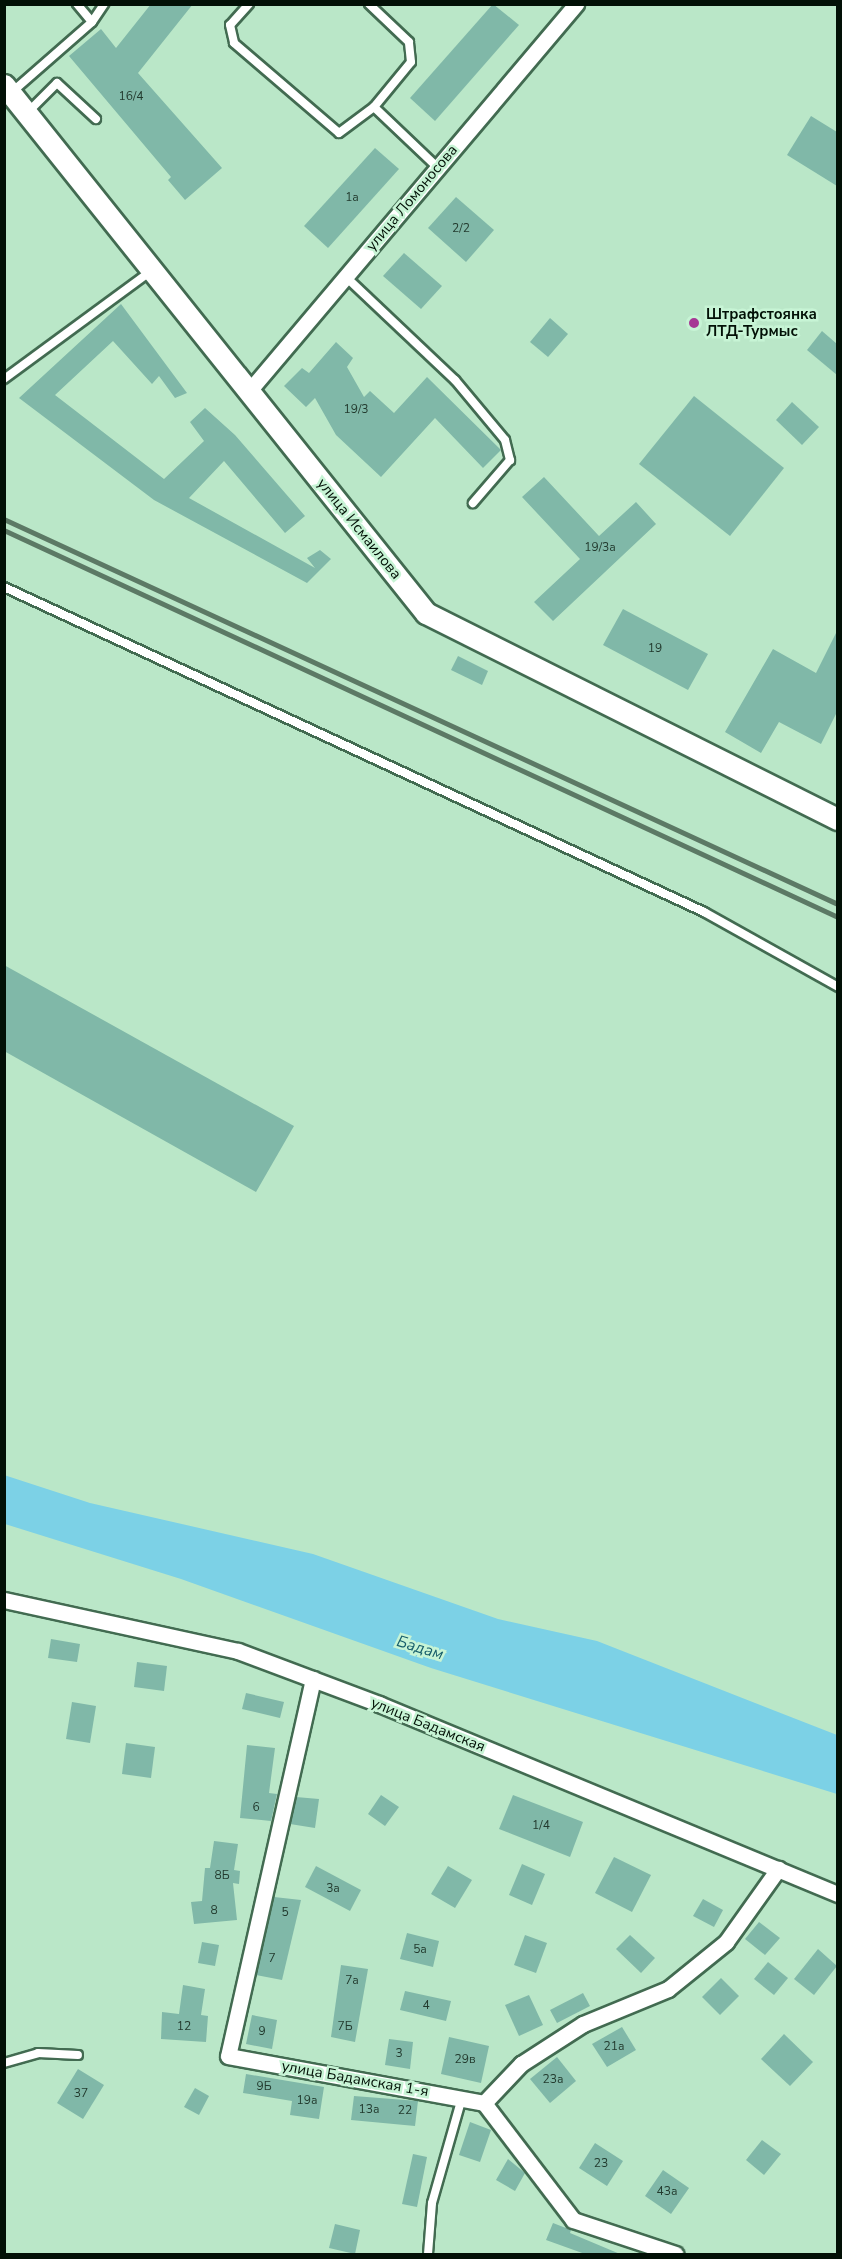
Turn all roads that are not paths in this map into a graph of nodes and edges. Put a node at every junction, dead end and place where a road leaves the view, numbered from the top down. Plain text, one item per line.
1 (77, 4) edge
2 (104, 4) edge
3 (249, 4) edge
4 (369, 4) edge
5 (576, 4) edge
6 (92, 22) junction
7 (8, 89) edge
8 (374, 107) junction
9 (27, 113) junction
10 (96, 120) dead end
11 (438, 168) junction
12 (152, 270) junction
13 (346, 277) junction
14 (4, 379) edge
15 (249, 391) junction
16 (473, 503) dead end
17 (4, 587) edge
18 (837, 819) edge
19 (837, 987) edge
20 (4, 1600) edge
21 (313, 1679) junction
22 (778, 1869) junction
23 (837, 1894) edge
24 (78, 2055) dead end
25 (4, 2063) edge
26 (462, 2098) junction
27 (484, 2103) junction
28 (428, 2254) edge
29 (675, 2254) edge

1 - 6 lane
2 - 6 lane
3 - 8 lane
4 - 8 lane
5 - 11 street, улица Ломоносова
6 - 7 lane
7 - 9 main road, улица Исмаилова
8 - 11 lane
9 - 10 lane
9 - 12 main road, улица Исмаилова
11 - 13 street, улица Ломоносова
12 - 14 lane
12 - 15 main road, улица Исмаилова
13 - 15 street, улица Ломоносова
13 - 16 lane
15 - 18 main road, улица Исмаилова
17 - 19 lane
20 - 21 street, улица Бадамская
21 - 22 street, улица Бадамская
21 - 26 street, улица Бадамская 1-я
22 - 23 street, улица Бадамская
22 - 27 street
24 - 25 lane
26 - 27 street, улица Бадамская 1-я
26 - 28 lane
27 - 29 street

